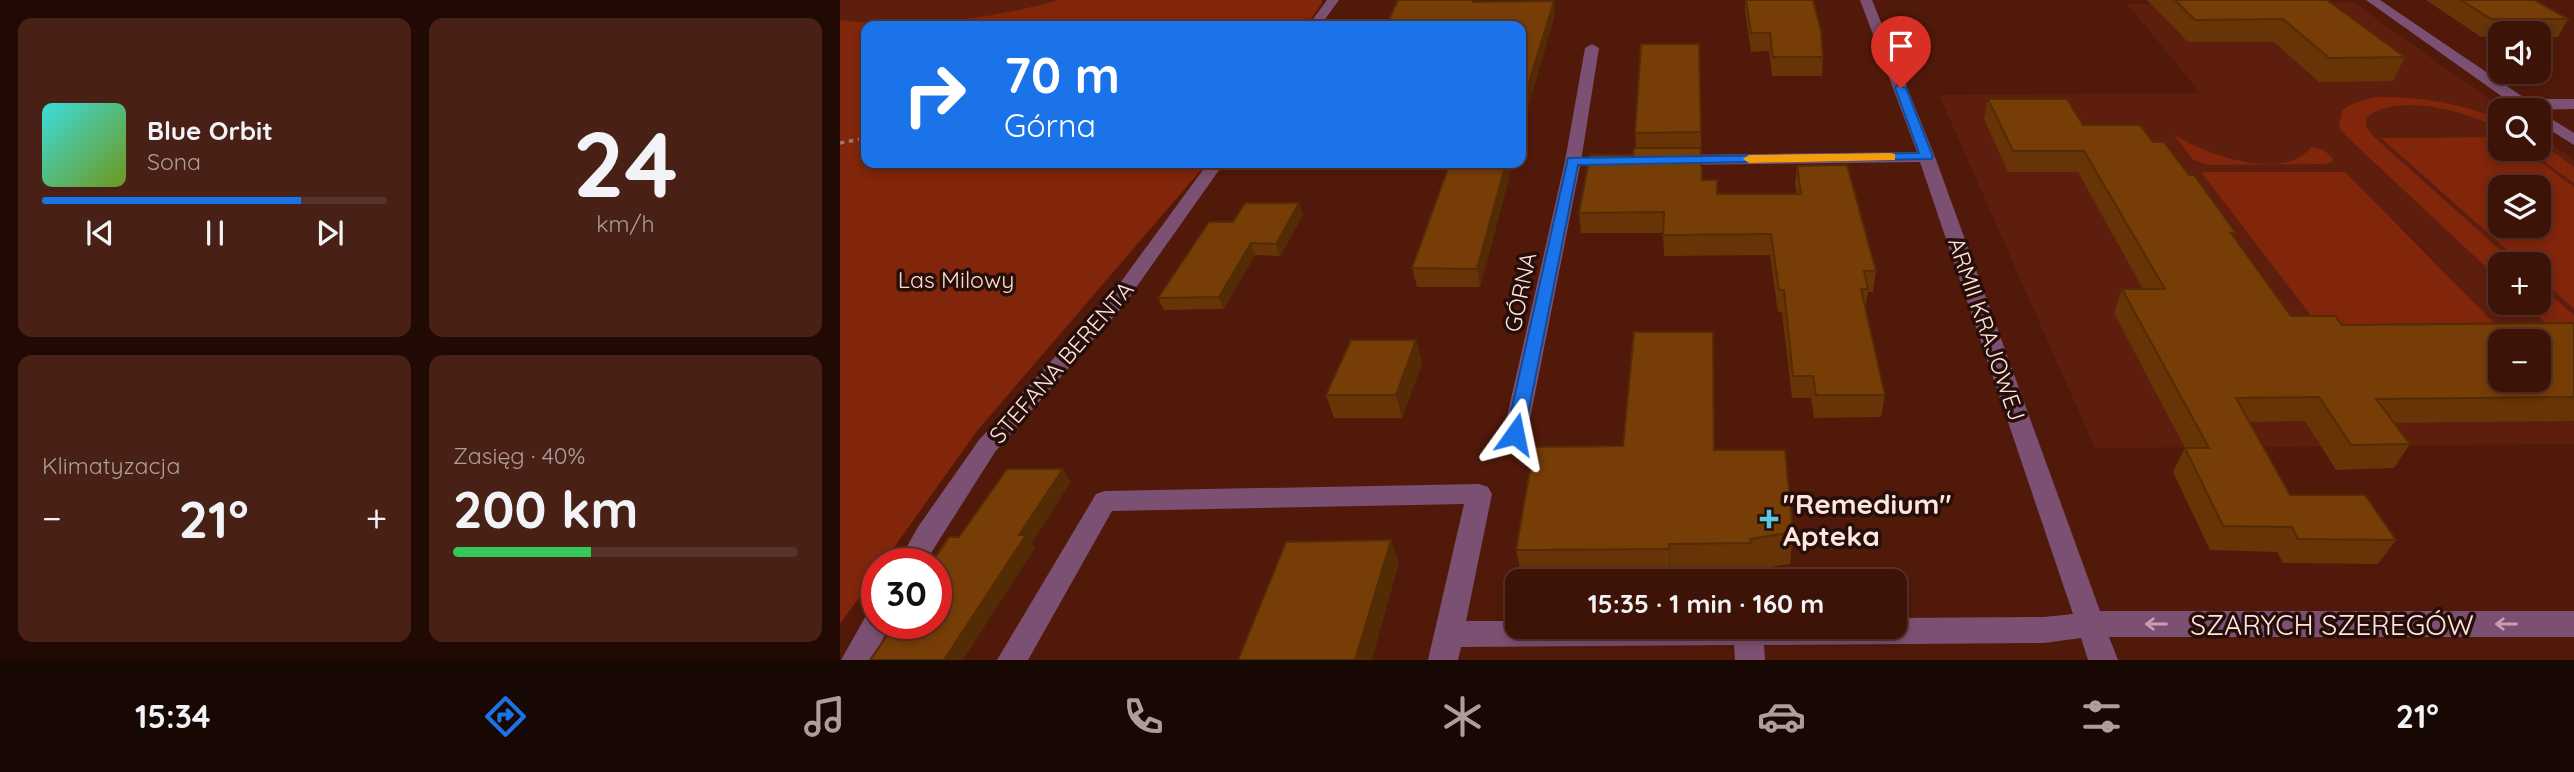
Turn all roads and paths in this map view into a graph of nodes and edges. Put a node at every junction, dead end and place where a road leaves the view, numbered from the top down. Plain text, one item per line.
1 (1333, 0) edge
2 (1866, 0) edge
3 (2372, 0) edge
4 (1318, 21) edge
5 (1592, 48) dead end
6 (2514, 98) edge
7 (2574, 104) edge
8 (2551, 105) edge
9 (2551, 124) edge
10 (861, 139) edge
11 (2574, 139) edge
12 (840, 143) edge
13 (1927, 157) junction
14 (1654, 160) edge
15 (1212, 168) edge
16 (1515, 434) dead end
17 (919, 548) edge
18 (2090, 624) junction
19 (2574, 624) edge
20 (868, 639) edge
21 (1749, 646) edge
22 (1446, 647) edge
23 (856, 660) edge
24 (1012, 660) edge
25 (2103, 660) edge

1 - 4 street
2 - 13 street, ARMII KRAJOWEJ
3 - 6 street
5 - 16 street, GÓRNA
7 - 8 street
9 - 11 street
10 - 12 path
13 - 14 street
13 - 18 street, ARMII KRAJOWEJ
15 - 17 street, STEFANA BERENTA
19 -> 18 street, SZARYCH SZEREGÓW
18 - 21 street, SZARYCH SZEREGÓW
18 - 25 street, ARMII KRAJOWEJ
20 - 23 street
21 - 22 street, SZARYCH SZEREGÓW
22 - 24 street

